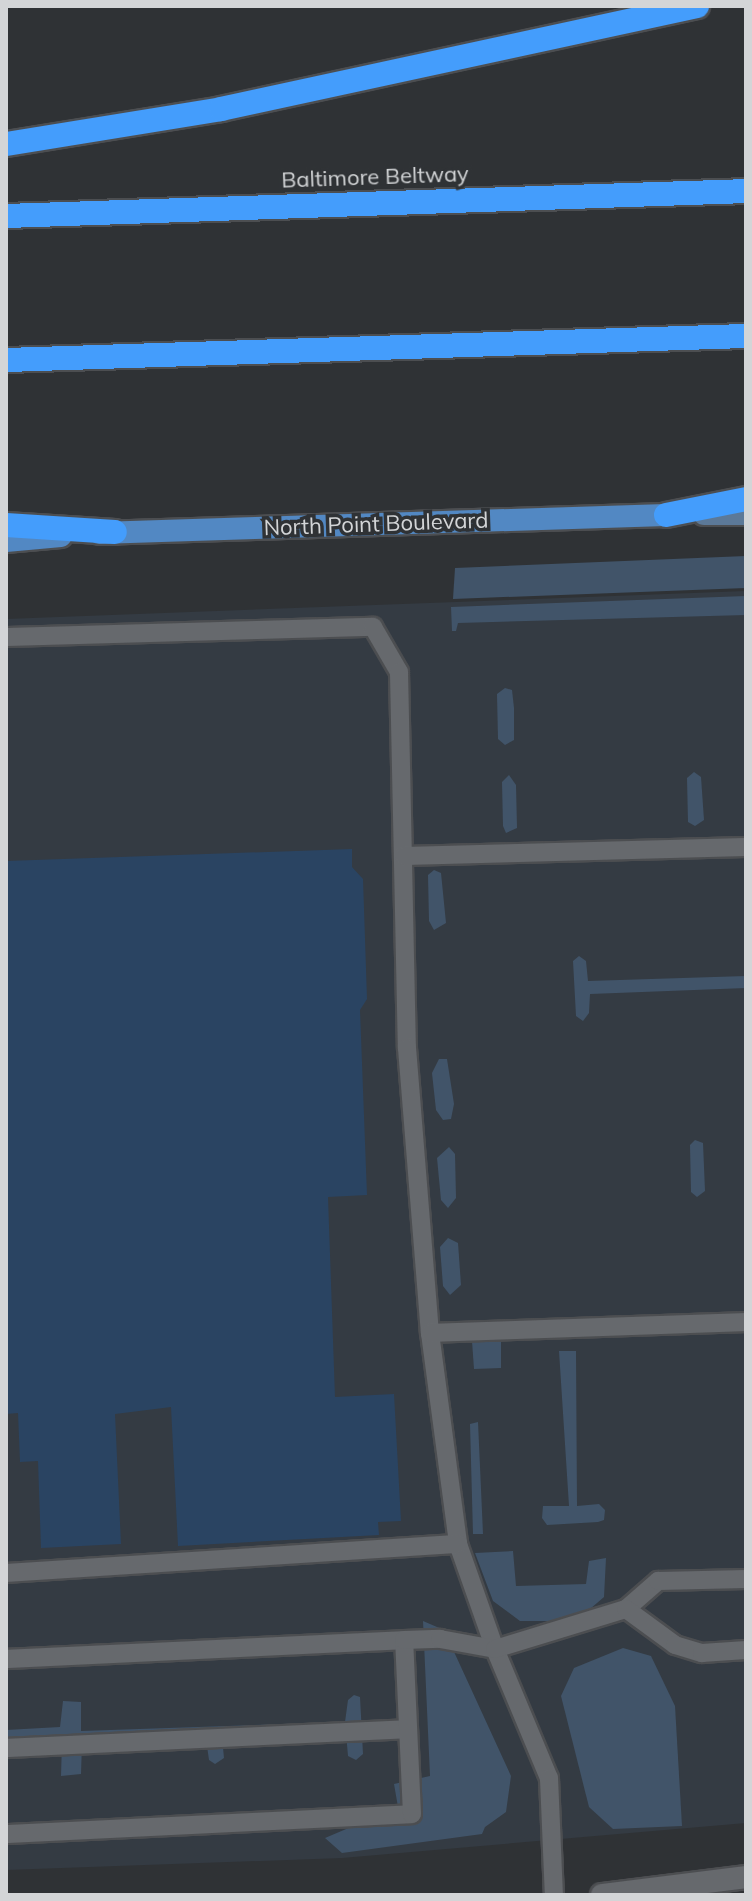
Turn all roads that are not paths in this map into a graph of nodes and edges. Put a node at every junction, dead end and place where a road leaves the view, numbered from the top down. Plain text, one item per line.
1 (697, 6) edge
2 (6, 144) edge
3 (746, 191) edge
4 (6, 216) edge
5 (746, 336) edge
6 (6, 360) edge
7 (746, 499) edge
8 (746, 514) edge
9 (666, 515) junction
10 (6, 525) edge
11 (115, 532) junction
12 (6, 541) edge
13 (6, 637) edge
14 (746, 847) edge
15 (404, 856) junction
16 (746, 1322) edge
17 (430, 1333) junction
18 (458, 1544) junction
19 (6, 1573) edge
20 (746, 1579) edge
21 (626, 1609) junction
22 (404, 1640) junction
23 (495, 1649) junction
24 (746, 1650) edge
25 (6, 1659) edge
26 (408, 1729) junction
27 (6, 1748) edge
28 (6, 1834) edge
29 (746, 1877) edge
30 (554, 1895) edge
31 (602, 1895) edge

1 - 2 highway
3 - 4 highway, Baltimore Beltway
5 - 6 highway
7 - 9 highway
8 - 9 main road, North Point Boulevard
9 - 11 main road, North Point Boulevard
10 - 11 highway
11 - 12 main road, North Point Boulevard
13 - 15 lane
14 - 15 lane
15 - 17 lane
16 - 17 lane
17 - 18 lane
18 - 19 lane
18 - 23 lane
20 - 21 lane
21 - 23 lane
21 - 24 lane
22 - 23 lane
22 - 25 lane
22 - 26 lane
23 - 30 lane
26 - 27 lane
26 - 28 lane
29 - 31 street

